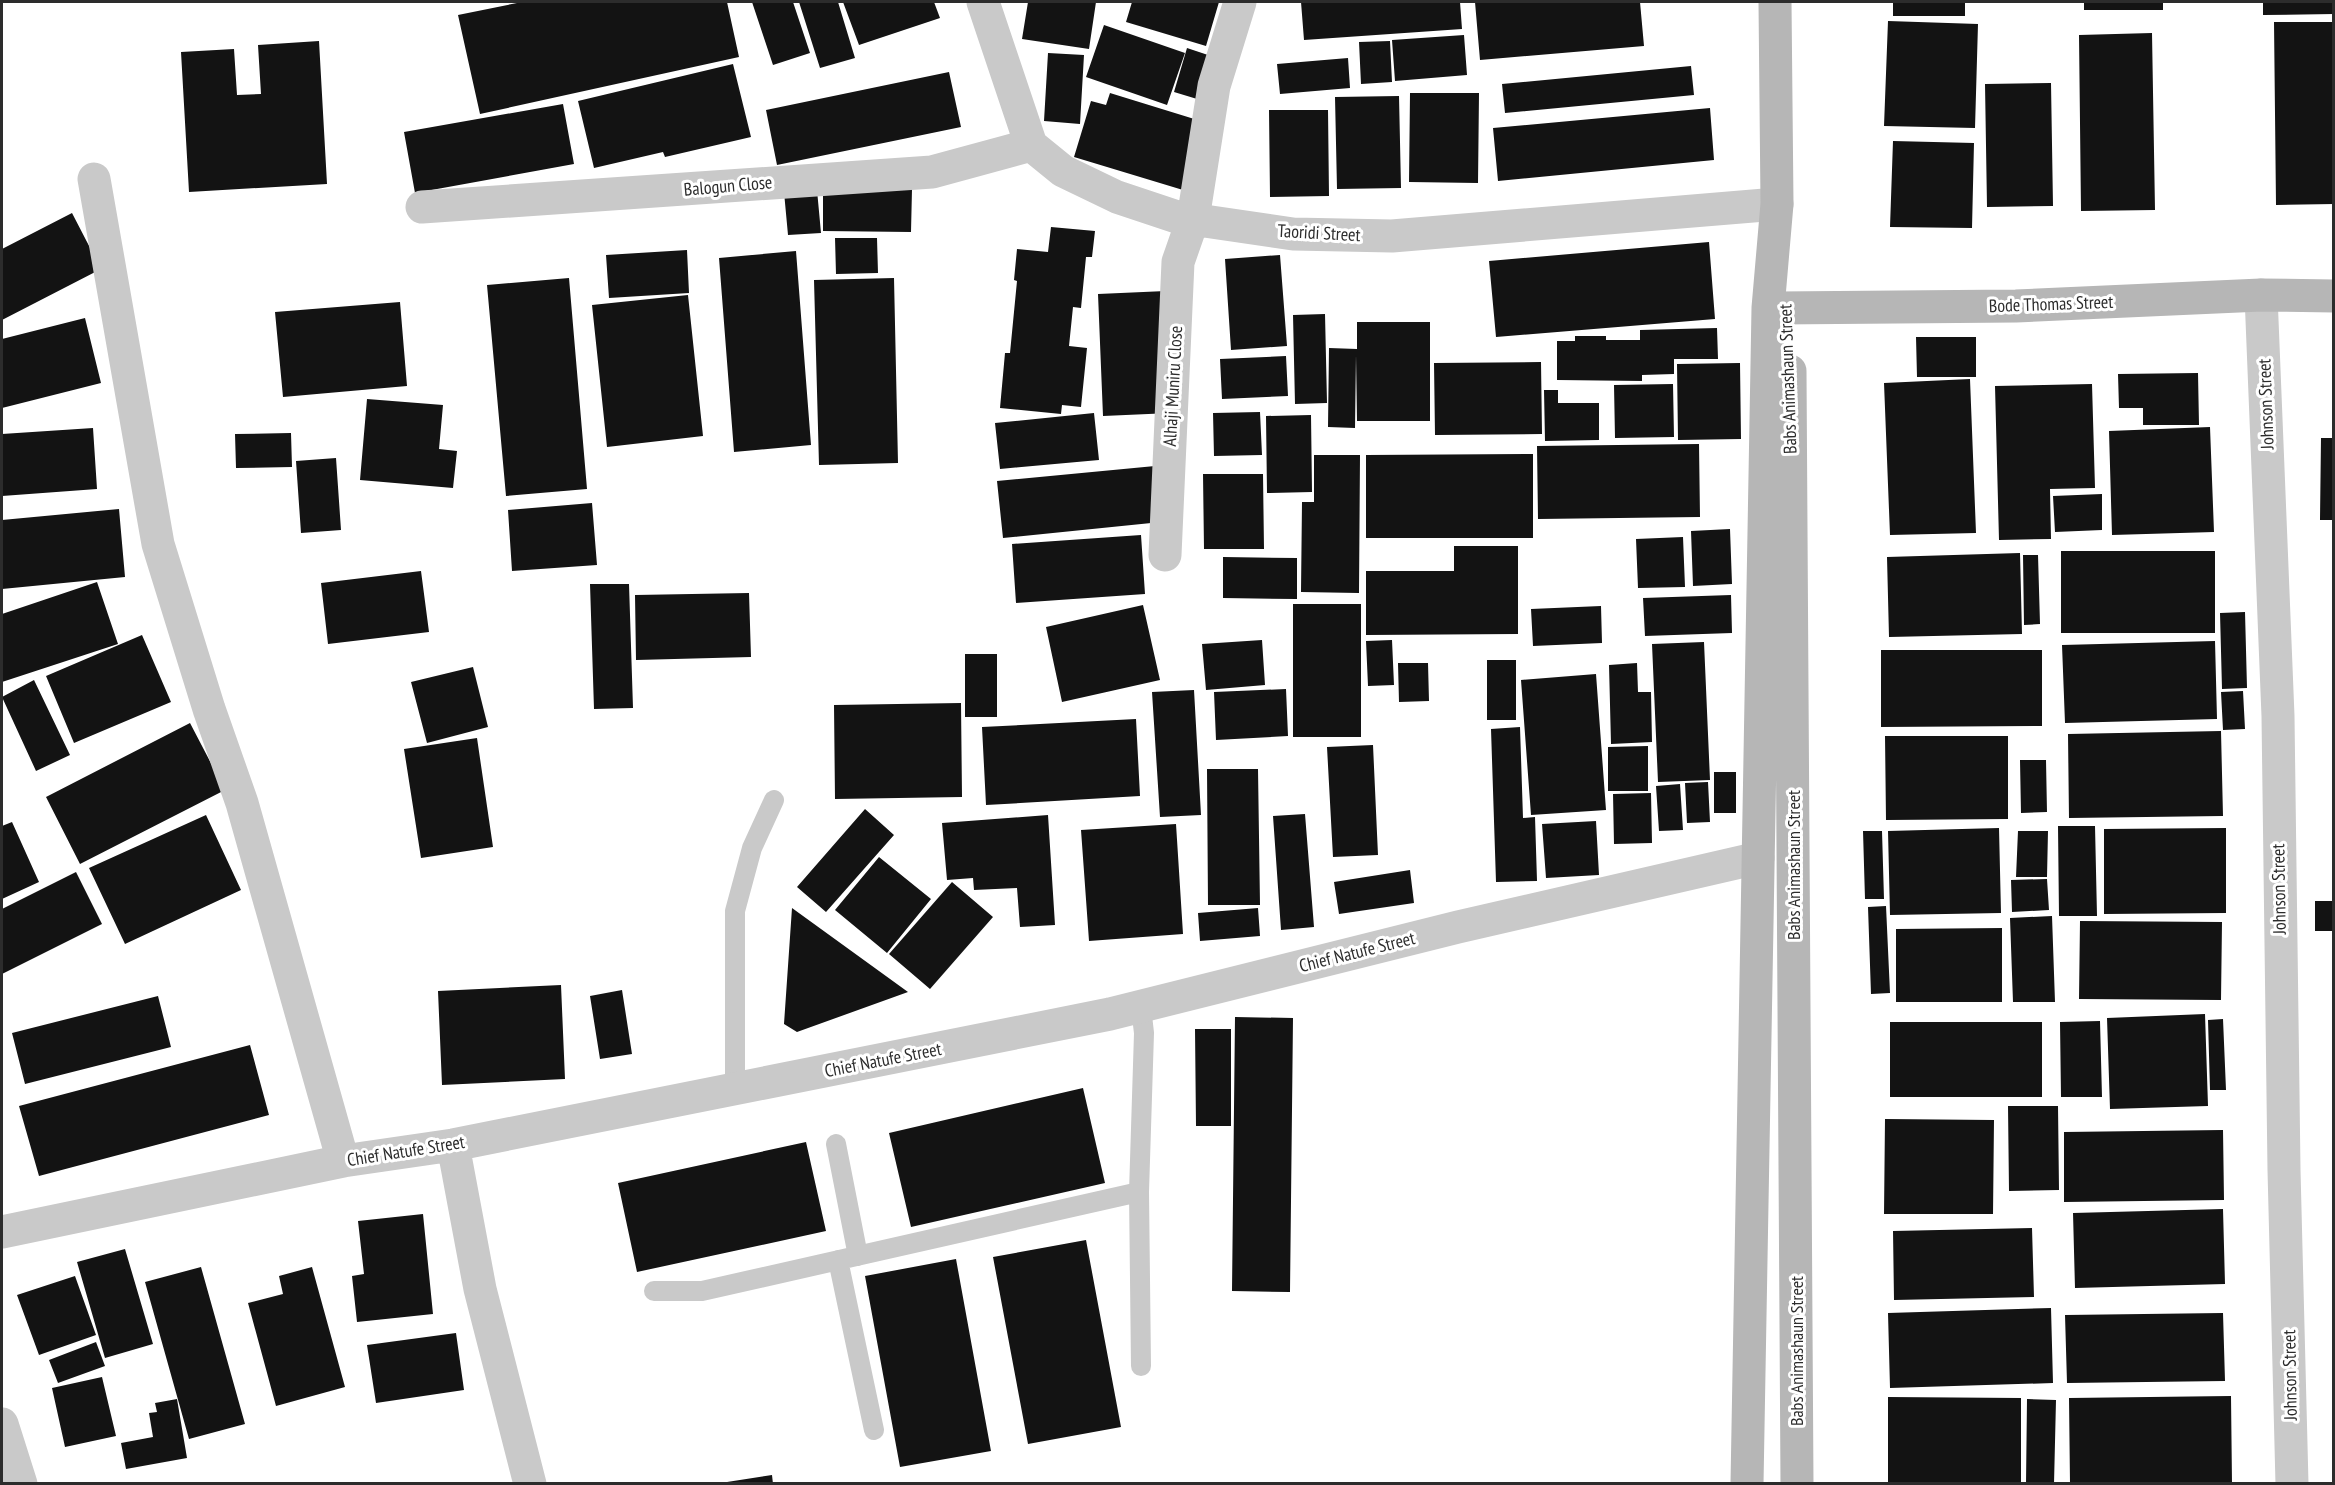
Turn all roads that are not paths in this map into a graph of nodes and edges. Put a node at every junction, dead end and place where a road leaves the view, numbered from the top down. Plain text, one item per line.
1 (983, 2) edge
2 (1240, 2) edge
3 (1775, 2) edge
4 (1030, 145) junction
5 (94, 179) dead end
6 (1777, 204) junction
7 (422, 207) dead end
8 (1193, 219) junction
9 (2260, 295) junction
10 (2334, 296) edge
11 (1779, 308) junction
12 (1165, 555) dead end
13 (774, 800) dead end
14 (1758, 858) junction
15 (1141, 1007) junction
16 (735, 1090) junction
17 (836, 1144) dead end
18 (453, 1145) junction
19 (343, 1161) junction
20 (1139, 1192) junction
21 (2, 1232) edge
22 (858, 1256) junction
23 (838, 1260) junction
24 (654, 1291) dead end
25 (1141, 1366) dead end
26 (2, 1424) edge
27 (874, 1430) dead end
28 (21, 1484) edge
29 (530, 1484) edge
30 (1747, 1484) edge
31 (1797, 1484) edge
32 (2292, 1484) edge

1 - 4 street
2 - 8 street, Alhaji Muniru Close
3 - 6 main road, Babs Animashaun Street
4 - 7 street, Balogun Close
4 - 8 street, Taoridi Street
5 - 19 street
6 - 8 street, Taoridi Street
6 - 11 main road, Babs Animashaun Street
8 - 12 street, Alhaji Muniru Close
9 - 10 main road, Bode Thomas Street
9 - 11 main road, Bode Thomas Street
9 - 32 street, Johnson Street
11 - 14 main road, Babs Animashaun Street
11 - 31 main road, Babs Animashaun Street
13 - 16 lane
14 - 15 street, Chief Natufe Street
14 - 30 main road, Babs Animashaun Street
15 - 16 street, Chief Natufe Street
15 - 20 lane
16 - 18 street, Chief Natufe Street
17 - 22 lane
18 - 19 street, Chief Natufe Street
18 - 29 street
19 - 21 street, Chief Natufe Street
20 - 22 lane
20 - 25 lane
22 - 23 lane
23 - 24 lane
23 - 27 lane
26 - 28 street

